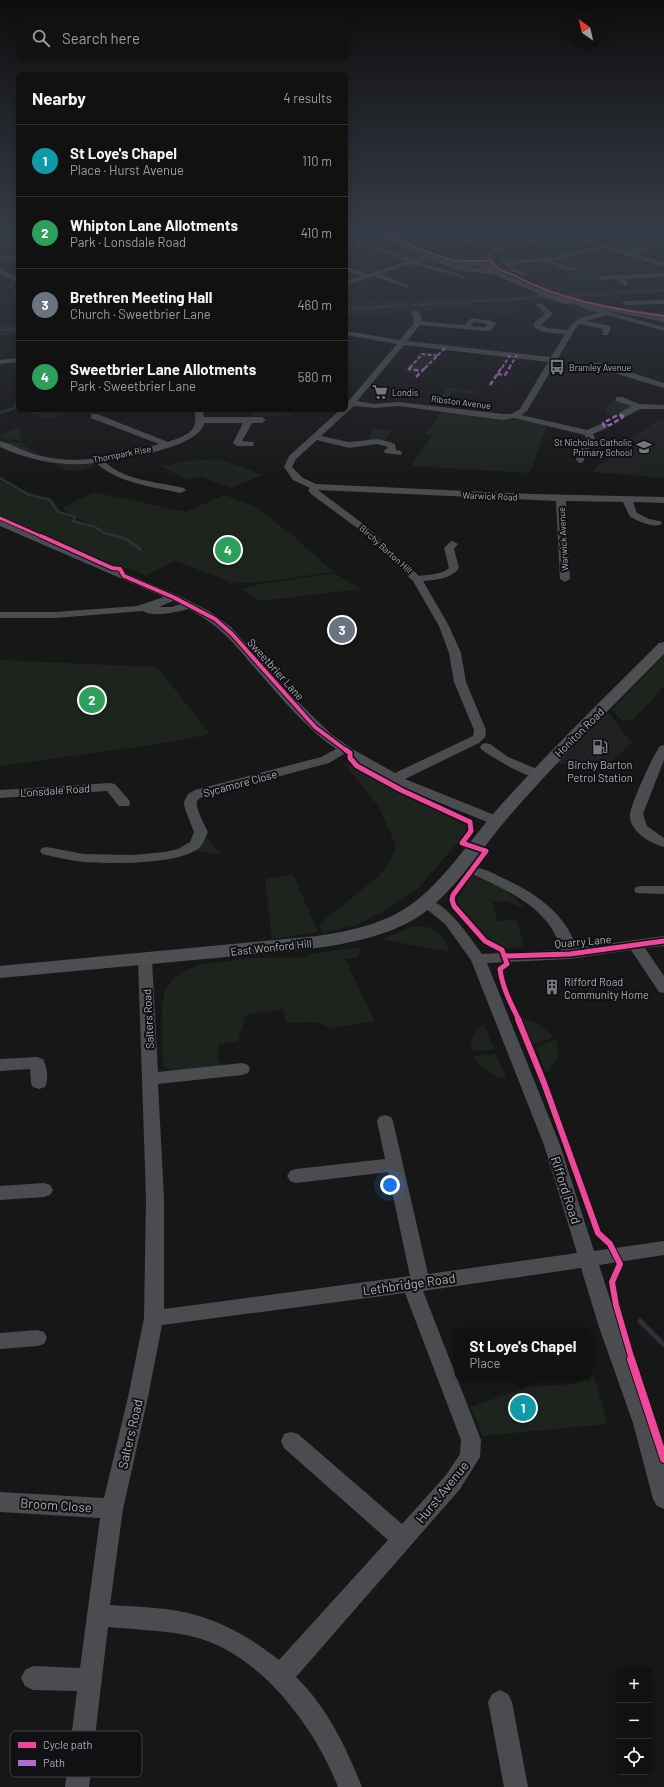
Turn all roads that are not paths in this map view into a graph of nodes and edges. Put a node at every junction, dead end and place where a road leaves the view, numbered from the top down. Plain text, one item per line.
1 (417, 315) edge
2 (548, 315) edge
3 (599, 315) edge
4 (615, 315) edge
5 (650, 315) edge
6 (664, 318) edge
7 (579, 322) junction
8 (417, 324) junction
9 (465, 328) dead end
10 (663, 328) edge
11 (570, 332) junction
12 (605, 332) dead end
13 (348, 333) edge
14 (402, 343) junction
15 (16, 360) edge
16 (553, 360) junction
17 (0, 362) edge
18 (597, 365) dead end
19 (664, 386) edge
20 (619, 400) dead end
21 (353, 402) junction
22 (638, 406) junction
23 (348, 407) edge
24 (664, 407) edge
25 (199, 412) edge
26 (343, 412) edge
27 (517, 415) junction
28 (622, 415) dead end
29 (94, 416) dead end
30 (201, 420) junction
31 (249, 420) junction
32 (262, 420) dead end
33 (604, 426) dead end
34 (245, 430) junction
35 (256, 430) dead end
36 (588, 433) junction
37 (315, 437) junction
38 (0, 444) edge
39 (166, 444) junction
40 (250, 444) dead end
41 (398, 453) dead end
42 (98, 460) junction
43 (580, 460) dead end
44 (181, 490) dead end
45 (315, 490) junction
46 (561, 499) junction
47 (627, 500) junction
48 (664, 500) edge
49 (0, 523) edge
50 (657, 523) dead end
51 (453, 544) dead end
52 (417, 579) junction
53 (565, 580) dead end
54 (173, 597) junction
55 (189, 605) junction
56 (138, 610) junction
57 (0, 615) edge
58 (664, 646) edge
59 (486, 747) dead end
60 (344, 749) junction
61 (664, 749) edge
62 (102, 774) dead end
63 (538, 774) junction
64 (395, 779) junction
65 (110, 787) junction
66 (0, 794) edge
67 (124, 803) dead end
68 (497, 821) junction
69 (664, 843) edge
70 (47, 851) dead end
71 (479, 872) dead end
72 (641, 890) dead end
73 (664, 890) edge
74 (426, 903) junction
75 (664, 941) edge
76 (636, 946) junction
77 (570, 954) junction
78 (478, 959) junction
79 (145, 960) junction
80 (0, 972) edge
81 (664, 988) edge
82 (0, 1065) edge
83 (242, 1069) dead end
84 (150, 1079) junction
85 (39, 1083) dead end
86 (385, 1121) dead end
87 (394, 1165) junction
88 (296, 1176) dead end
89 (44, 1190) dead end
90 (0, 1193) edge
91 (664, 1248) edge
92 (588, 1259) junction
93 (416, 1284) junction
94 (154, 1318) junction
95 (37, 1338) dead end
96 (0, 1341) edge
97 (291, 1441) dead end
98 (664, 1499) edge
99 (0, 1502) edge
100 (112, 1509) junction
101 (403, 1539) junction
102 (97, 1615) junction
103 (280, 1677) junction
104 (33, 1678) dead end
105 (91, 1680) junction
106 (500, 1702) dead end
107 (85, 1731) edge
108 (79, 1777) edge
109 (78, 1787) edge
110 (350, 1787) edge
111 (516, 1787) edge

1 - 8 street
2 - 11 street
3 - 7 street
4 - 10 street
5 - 6 main road
7 - 11 street
7 - 12 street
8 - 9 street
8 - 14 street, Birchy Barton Hill
11 - 16 street
13 - 14 street
14 - 16 street
14 - 21 street, Birchy Barton Hill
15 - 17 street
16 - 27 street
18 - 19 street
20 - 22 street
21 - 23 street, Birchy Barton Hill
21 - 27 street, Ribston Avenue
22 - 24 street
22 - 28 street
25 - 30 street
26 - 37 street, Birchy Barton Hill
27 - 36 street, Ribston Avenue
29 - 39 street
30 - 31 street
30 - 39 street, Thornpark Rise
31 - 32 street
31 - 34 street
33 - 36 street
34 - 35 street
34 - 40 street
36 - 43 street
37 - 41 street
37 - 45 street, Birchy Barton Hill
38 - 42 street, Thornpark Rise
39 - 42 street, Thornpark Rise
42 - 44 street
45 - 46 street, Warwick Road
45 - 52 street, Birchy Barton Hill
46 - 47 street, Warwick Road
46 - 53 street, Warwick Avenue
47 - 48 street, Warwick Road
47 - 50 street
49 - 54 street, Sweetbrier Lane
51 - 52 street
52 - 64 street, Birchy Barton Hill
54 - 55 street, Sweetbrier Lane
54 - 56 street
55 - 56 street
55 - 60 street, Sweetbrier Lane
56 - 57 street
58 - 63 main road, Honiton Road
59 - 63 street
60 - 64 street, Sweetbrier Lane
60 - 70 street, Sycamore Close
61 - 69 street
62 - 65 street, Lonsdale Road
63 - 68 main road, Honiton Road
64 - 68 street, Sweetbrier Lane
65 - 66 street, Lonsdale Road
65 - 67 street, Lonsdale Road
68 - 74 main road, East Wonford Hill
71 - 77 street, Quarry Lane
72 - 73 street
74 - 78 street, Rifford Road
74 - 79 main road, East Wonford Hill
75 - 76 street, Quarry Lane
76 - 77 street, Quarry Lane
76 - 81 street
77 - 78 street, Quarry Lane
78 - 92 street, Rifford Road
79 - 80 main road, East Wonford Hill
79 - 84 street, Salters Road
82 - 85 street
83 - 84 street
84 - 94 street, Salters Road
86 - 87 street, Hurst Avenue
87 - 88 street
87 - 93 street, Hurst Avenue
89 - 90 street
91 - 92 street, Lethbridge Road
92 - 93 street, Lethbridge Road
92 - 98 street, Rifford Road
93 - 94 street, Lethbridge Road
93 - 101 street, Hurst Avenue
94 - 100 street, Salters Road
95 - 96 street
97 - 101 street
99 - 100 street, Broom Close
100 - 102 street, Salters Road
101 - 103 street, Hurst Avenue
102 - 103 street
102 - 105 street, Salters Road
103 - 110 street
104 - 105 street
105 - 107 street, Salters Road
106 - 111 street
108 - 109 street, Salters Road

